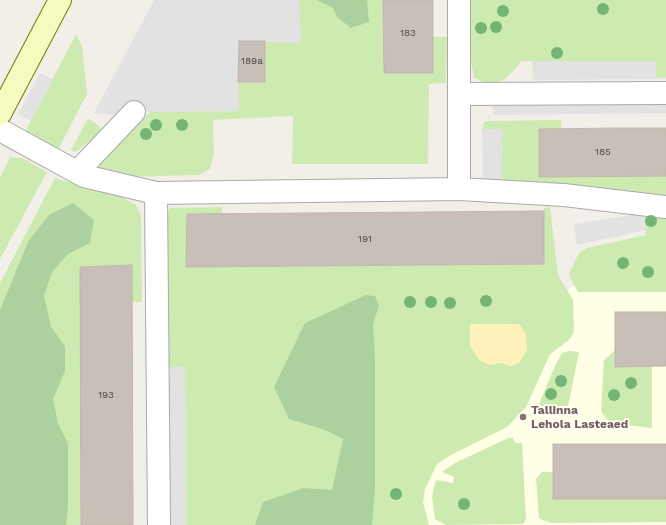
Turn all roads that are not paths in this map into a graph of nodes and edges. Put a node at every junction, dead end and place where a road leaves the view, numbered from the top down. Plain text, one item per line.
1 (60, 0) edge
2 (459, 0) edge
3 (666, 93) edge
4 (459, 94) junction
5 (134, 112) dead end
6 (0, 114) edge
7 (0, 130) edge
8 (77, 172) junction
9 (459, 189) junction
10 (156, 193) junction
11 (666, 207) edge
12 (159, 525) edge

1 - 6 main road
2 - 4 street
3 - 4 street
4 - 9 street
5 - 8 street
7 - 8 street
8 - 10 street
9 - 10 street
9 - 11 street
10 - 12 street

